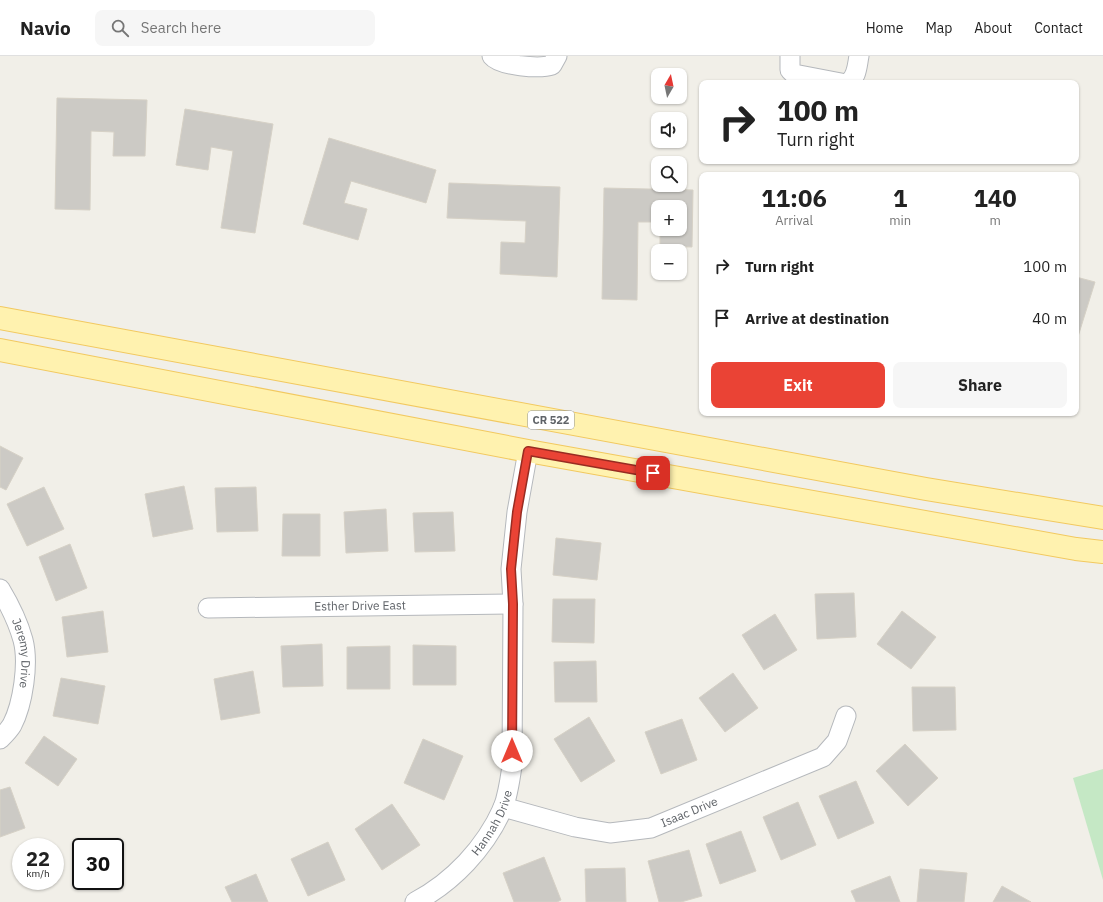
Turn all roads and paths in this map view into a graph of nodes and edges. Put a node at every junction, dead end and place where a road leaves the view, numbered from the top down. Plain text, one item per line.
1 (492, 56) edge
2 (557, 56) edge
3 (790, 56) edge
4 (859, 56) edge
5 (826, 80) edge
6 (852, 80) edge
7 (0, 318) edge
8 (0, 350) edge
9 (528, 451) junction
10 (1103, 518) edge
11 (1103, 552) edge
12 (0, 589) edge
13 (513, 604) junction
14 (208, 608) dead end
15 (846, 716) dead end
16 (0, 740) edge
17 (503, 808) junction
18 (415, 902) edge

1 - 2 street
3 - 5 street
4 - 6 street
7 - 10 main road, CR 522
8 - 9 main road
9 - 11 main road
9 - 13 street, Hannah Drive
12 - 16 street, Jeremy Drive
13 - 14 street, Esther Drive East
13 - 17 street, Hannah Drive
15 - 17 street, Isaac Drive
17 - 18 street, Hannah Drive

